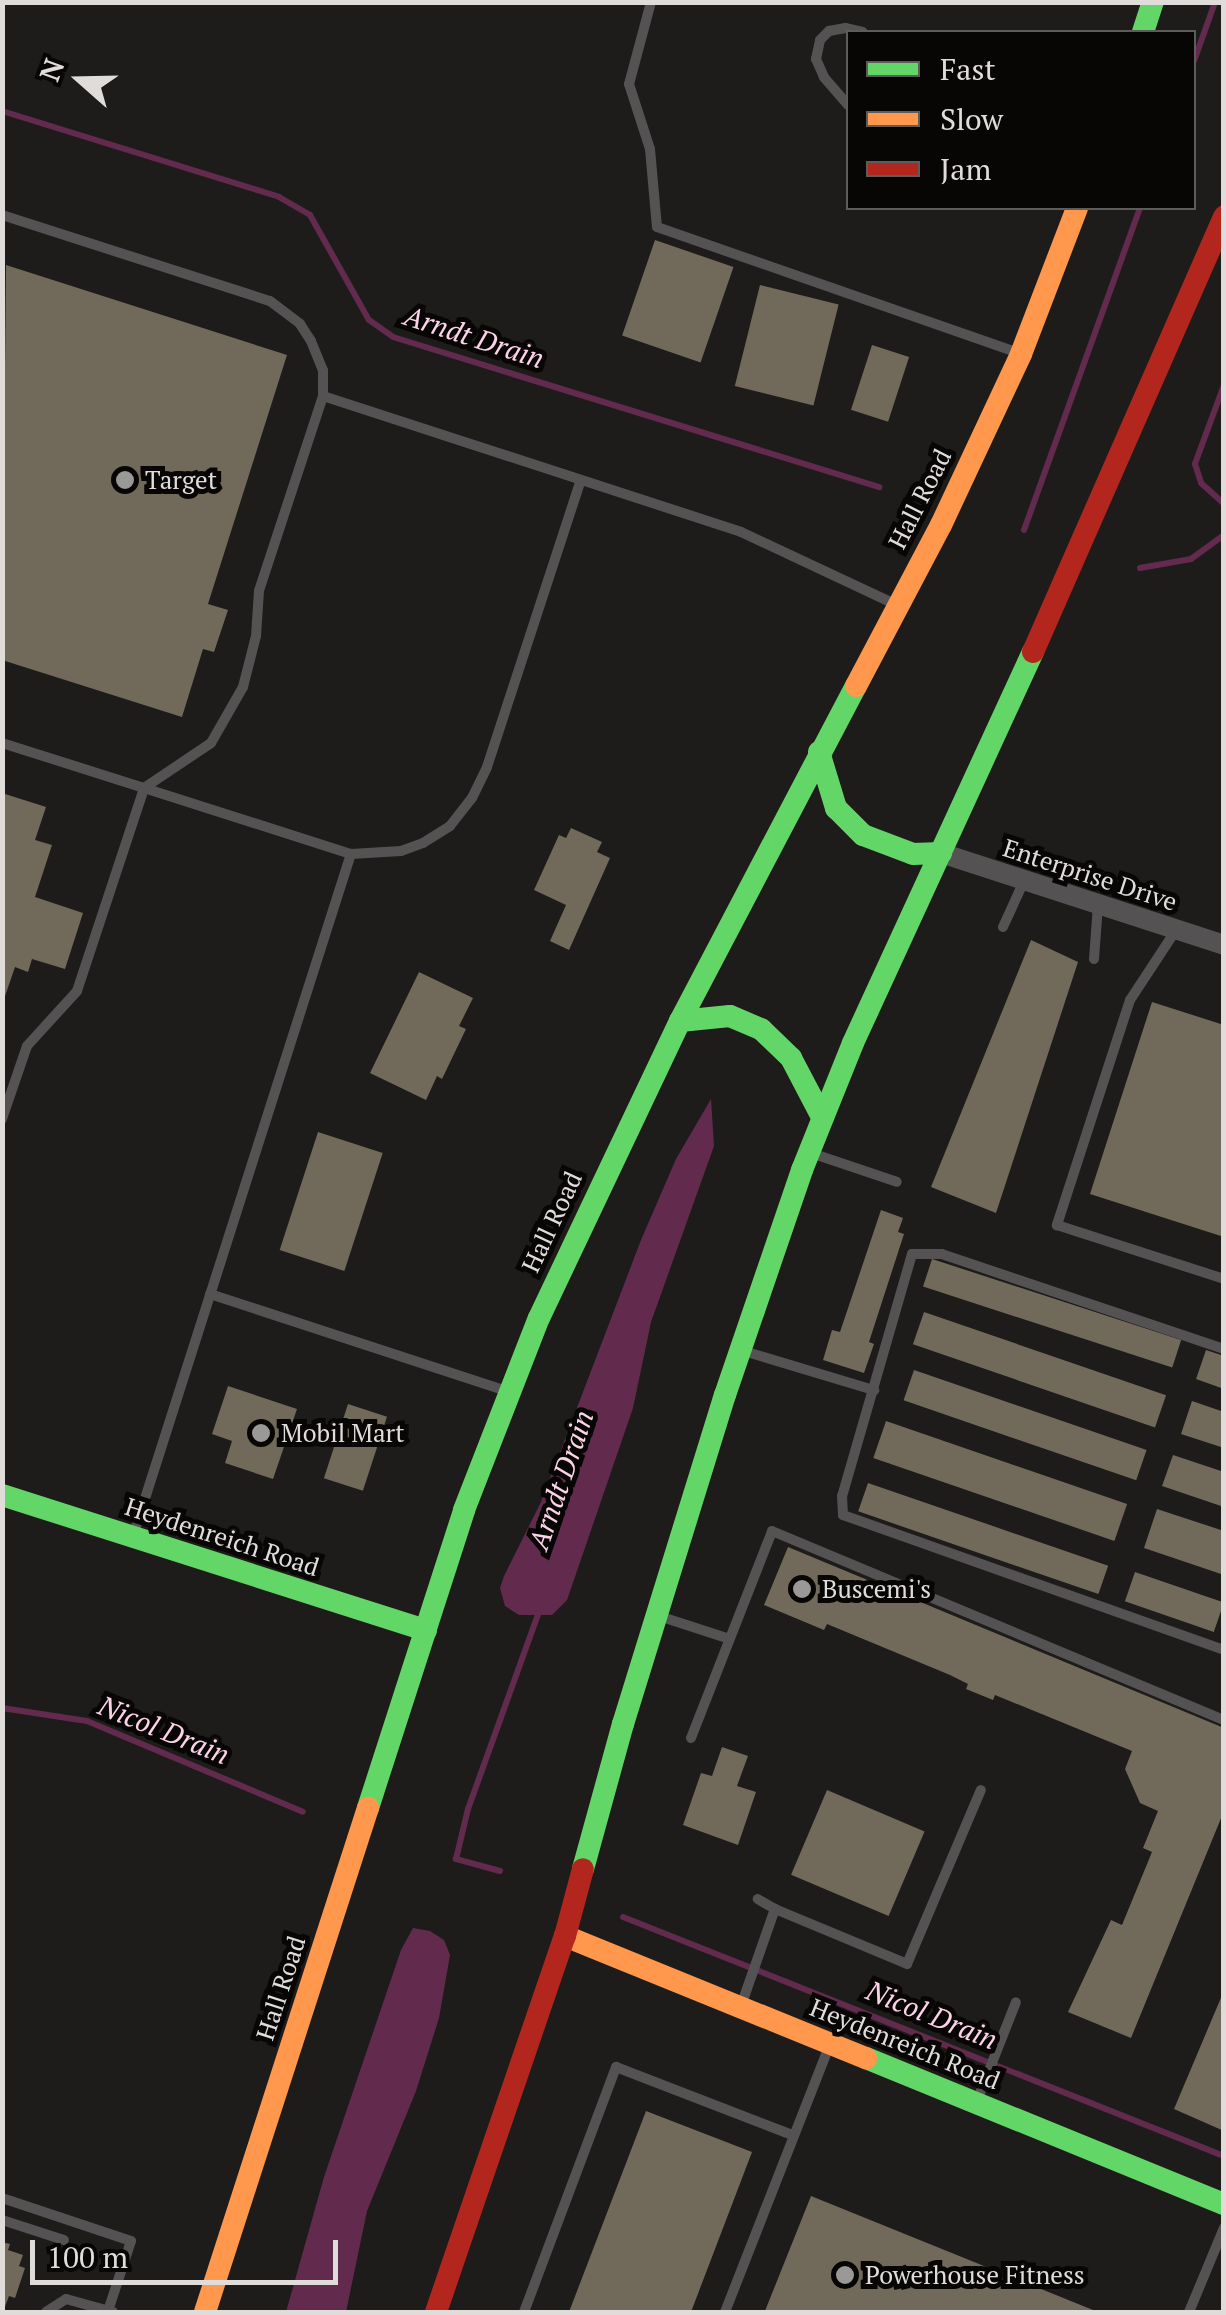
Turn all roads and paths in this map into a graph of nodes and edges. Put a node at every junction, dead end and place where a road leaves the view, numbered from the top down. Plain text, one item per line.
1 (651, 2) edge
2 (1153, 2) edge
3 (854, 30) edge
4 (1143, 30) edge
5 (846, 102) edge
6 (1076, 210) edge
7 (2, 215) edge
8 (1224, 216) edge
9 (1021, 354) junction
10 (323, 396) junction
11 (580, 482) junction
12 (896, 604) junction
13 (2, 742) edge
14 (820, 752) junction
15 (144, 788) junction
16 (941, 852) junction
17 (351, 854) junction
18 (1024, 880) junction
19 (1098, 904) junction
20 (1002, 927) dead end
21 (1177, 930) junction
22 (1224, 945) edge
23 (1094, 960) dead end
24 (680, 1022) junction
25 (822, 1117) junction
26 (2, 1120) edge
27 (809, 1152) junction
28 (896, 1182) dead end
29 (1224, 1280) edge
30 (210, 1294) junction
31 (741, 1350) junction
32 (1224, 1350) edge
33 (874, 1390) junction
34 (509, 1392) junction
35 (2, 1495) edge
36 (132, 1538) junction
37 (657, 1615) junction
38 (426, 1630) junction
39 (727, 1638) junction
40 (1224, 1650) edge
41 (1224, 1720) edge
42 (691, 1738) dead end
43 (981, 1790) dead end
44 (758, 1899) dead end
45 (775, 1909) junction
46 (564, 1936) junction
47 (1016, 2002) dead end
48 (740, 2009) junction
49 (832, 2042) junction
50 (976, 2102) junction
51 (792, 2135) junction
52 (2, 2198) edge
53 (1224, 2204) edge
54 (2, 2220) edge
55 (1224, 2228) edge
56 (64, 2240) dead end
57 (49, 2308) edge
58 (38, 2312) edge
59 (110, 2312) edge
60 (205, 2312) edge
61 (436, 2312) edge
62 (524, 2312) edge
63 (725, 2312) edge
64 (1189, 2312) edge

1 - 9 lane
2 - 4 main road
3 - 5 lane
6 - 9 main road, Hall Road
7 - 10 lane
8 - 16 main road
9 - 12 main road, Hall Road
10 - 11 lane
10 - 15 lane
11 - 12 lane
11 - 17 lane
12 - 14 main road, Hall Road
13 - 15 lane
14 - 16 main road
14 - 24 main road, Hall Road
15 - 17 lane
15 - 26 lane
16 - 18 street, Enterprise Drive
16 - 25 main road
17 - 30 lane
18 - 19 street, Enterprise Drive
18 - 20 lane
19 - 21 street, Enterprise Drive
19 - 23 lane
21 - 22 street, Enterprise Drive
21 - 29 lane
24 - 25 main road
24 - 34 main road, Hall Road
25 - 27 main road
27 - 28 lane
27 - 31 main road
30 - 34 lane
30 - 36 lane
31 - 33 lane
31 - 37 main road
32 - 33 lane
33 - 40 lane
34 - 38 main road, Hall Road
35 - 36 main road, Heydenreich Road
36 - 38 main road, Heydenreich Road
37 - 39 lane
37 - 46 main road
38 - 60 main road, Hall Road
39 - 41 lane
39 - 42 lane
43 - 45 lane
44 - 45 lane
45 - 48 lane
46 - 48 main road, Heydenreich Road
46 - 61 main road
47 - 50 lane
48 - 49 main road, Heydenreich Road
49 - 50 main road, Heydenreich Road
49 - 51 lane
50 - 53 main road, Heydenreich Road
51 - 62 lane
51 - 63 lane
52 - 59 lane
54 - 56 lane
55 - 64 lane
57 - 58 lane
57 - 59 lane

